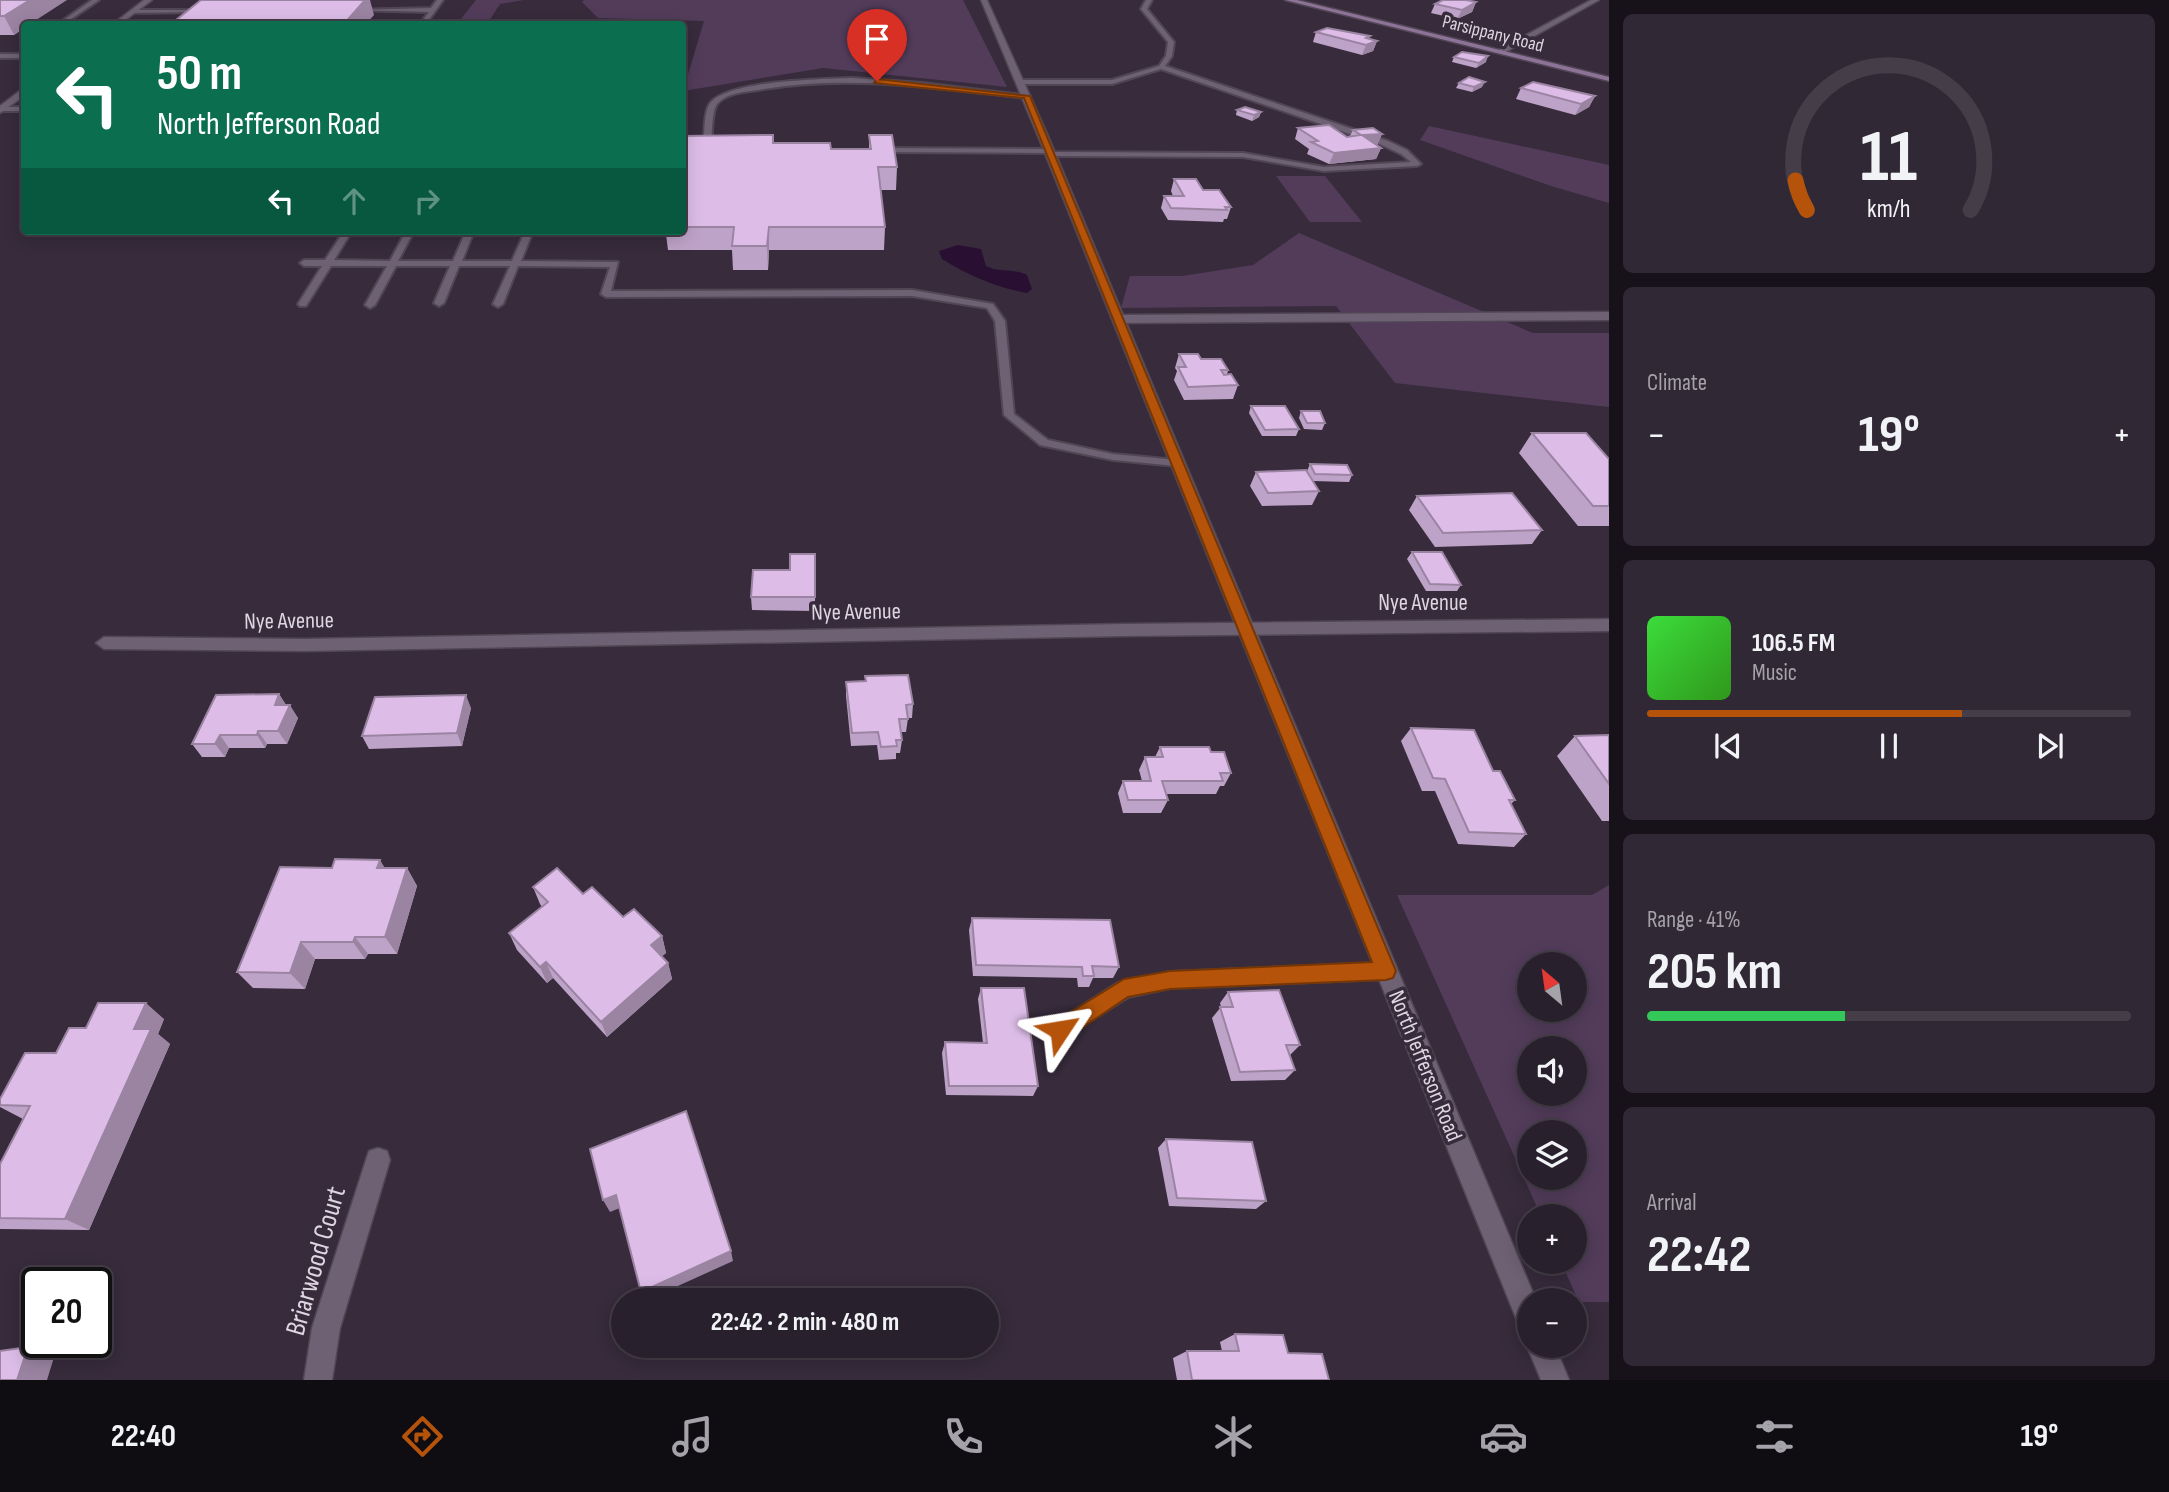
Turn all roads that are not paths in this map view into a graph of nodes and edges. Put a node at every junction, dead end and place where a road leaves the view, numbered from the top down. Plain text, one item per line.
1 (96, 0) edge
2 (149, 0) edge
3 (440, 0) edge
4 (984, 0) edge
5 (1149, 0) edge
6 (1288, 0) edge
7 (1596, 0) edge
8 (344, 10) edge
9 (433, 10) junction
10 (133, 12) junction
11 (186, 12) junction
12 (212, 12) edge
13 (178, 18) edge
14 (65, 21) edge
15 (120, 21) edge
16 (426, 21) edge
17 (1499, 52) junction
18 (0, 56) edge
19 (21, 56) edge
20 (1161, 67) junction
21 (1609, 79) edge
22 (1024, 89) junction
23 (21, 94) edge
24 (0, 107) edge
25 (21, 109) edge
26 (695, 150) edge
27 (707, 150) junction
28 (721, 150) edge
29 (869, 150) edge
30 (1050, 152) junction
31 (346, 235) edge
32 (409, 235) edge
33 (468, 235) edge
34 (527, 235) edge
35 (304, 263) dead end
36 (328, 264) junction
37 (392, 264) junction
38 (456, 264) junction
39 (516, 264) junction
40 (439, 303) dead end
41 (303, 304) dead end
42 (498, 304) dead end
43 (369, 305) dead end
44 (1609, 316) edge
45 (1118, 319) junction
46 (1177, 463) junction
47 (1609, 625) edge
48 (1244, 628) junction
49 (104, 643) dead end
50 (1386, 971) junction
51 (1060, 1030) dead end
52 (378, 1160) dead end
53 (1518, 1288) edge
54 (1546, 1358) edge
55 (318, 1380) edge
56 (1555, 1380) edge

1 - 14 lane
2 - 10 street
3 - 9 lane
4 - 22 street, North Jefferson Road
5 - 20 lane
6 - 17 main road, Parsippany Road
7 - 17 street
8 - 9 lane
9 - 16 lane
10 - 11 lane
10 - 15 street
11 - 12 lane
11 - 13 lane
17 - 21 main road, Parsippany Road
18 - 19 lane
20 - 22 lane
20 - 30 lane
22 - 27 lane
22 - 30 street, North Jefferson Road
23 - 24 street
24 - 25 lane
26 - 27 lane
27 - 28 lane
29 - 30 lane
30 - 45 street, North Jefferson Road
31 - 36 lane
32 - 37 lane
33 - 38 lane
34 - 39 lane
35 - 36 lane
36 - 37 lane
36 - 41 lane
37 - 38 lane
37 - 43 lane
38 - 39 lane
38 - 40 lane
39 - 42 lane
39 - 46 lane
44 - 45 street
45 - 46 street, North Jefferson Road
46 - 48 street, North Jefferson Road
47 - 48 street, Nye Avenue
48 - 49 street, Nye Avenue
48 - 50 street, North Jefferson Road
50 - 51 lane
50 - 53 street, North Jefferson Road
52 - 55 street, Briarwood Court
54 - 56 street

